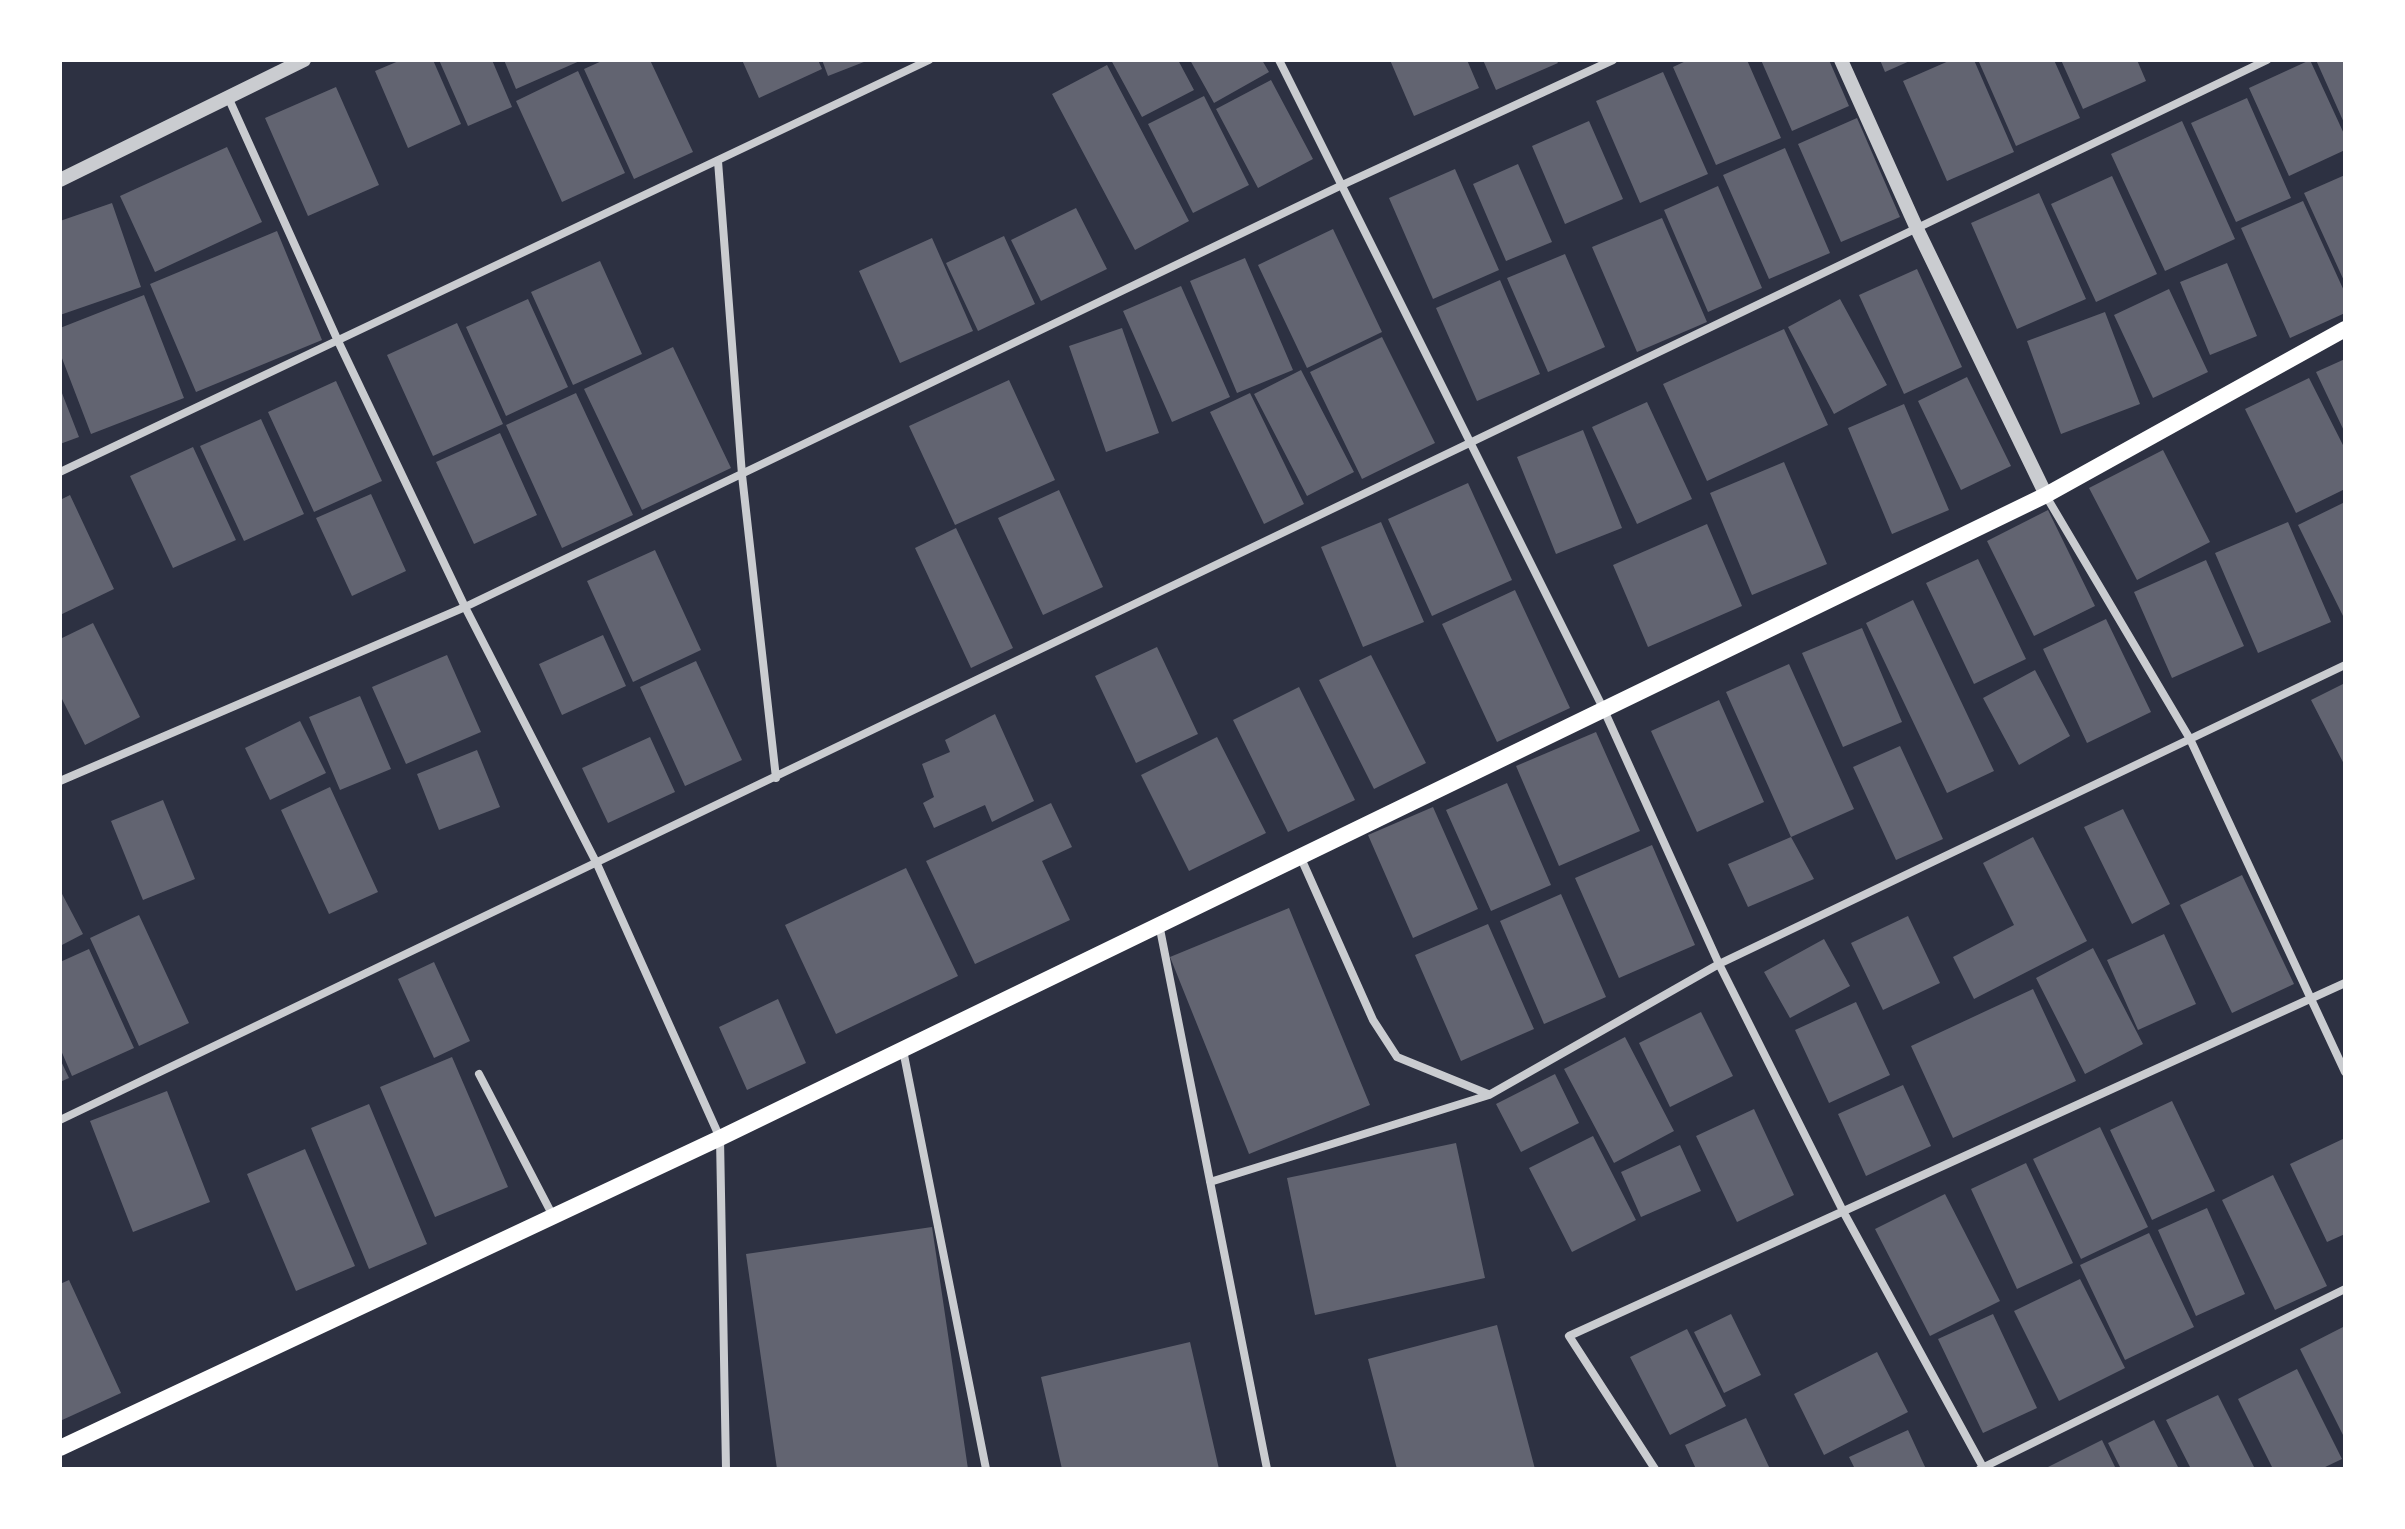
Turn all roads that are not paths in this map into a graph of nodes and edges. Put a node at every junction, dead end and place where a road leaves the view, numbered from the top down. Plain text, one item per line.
1 (304, 60) edge
2 (929, 60) edge
3 (1279, 60) edge
4 (1613, 60) edge
5 (1841, 60) edge
6 (2267, 60) edge
7 (228, 97) junction
8 (718, 161) junction
9 (60, 180) edge
10 (1340, 186) junction
11 (1917, 229) junction
12 (2345, 329) edge
13 (338, 341) junction
14 (1473, 443) junction
15 (60, 472) edge
16 (742, 475) junction
17 (2046, 495) junction
18 (465, 607) junction
19 (2345, 665) edge
20 (1603, 708) junction
21 (2190, 739) junction
22 (776, 778) junction
23 (60, 781) edge
24 (1299, 855) junction
25 (597, 864) junction
26 (1159, 923) junction
27 (1719, 964) junction
28 (2345, 983) edge
29 (2310, 1001) junction
30 (902, 1049) junction
31 (2345, 1072) edge
32 (479, 1074) dead end
33 (1489, 1095) junction
34 (60, 1120) edge
35 (720, 1138) junction
36 (1210, 1182) junction
37 (1844, 1213) junction
38 (553, 1216) junction
39 (2345, 1289) edge
40 (60, 1448) edge
41 (1982, 1468) edge
42 (726, 1469) edge
43 (986, 1469) edge
44 (1267, 1469) edge
45 (1655, 1469) edge

1 - 7 street
2 - 8 street
3 - 10 street
4 - 10 street
5 - 11 street
6 - 11 street
7 - 9 street
7 - 13 street
8 - 13 street
8 - 16 street
10 - 14 street
10 - 16 street
11 - 14 street
11 - 17 street
12 - 17 main road
13 - 15 street
13 - 18 street
14 - 20 street
14 - 22 street
16 - 18 street
16 - 22 street
17 - 20 main road
17 - 21 street
18 - 23 street
18 - 25 street
19 - 21 street
20 - 24 main road
20 - 27 street
21 - 27 street
21 - 29 street
22 - 25 street
24 - 26 main road
24 - 33 street
25 - 34 street
25 - 35 street
26 - 30 main road
26 - 36 street
27 - 33 street
27 - 37 street
28 - 29 street
29 - 31 street
29 - 37 street
30 - 35 main road
30 - 43 street
32 - 38 street
33 - 36 street
35 - 38 main road
35 - 42 street
36 - 44 street
37 - 41 street
37 - 45 street
38 - 40 main road
39 - 41 street

